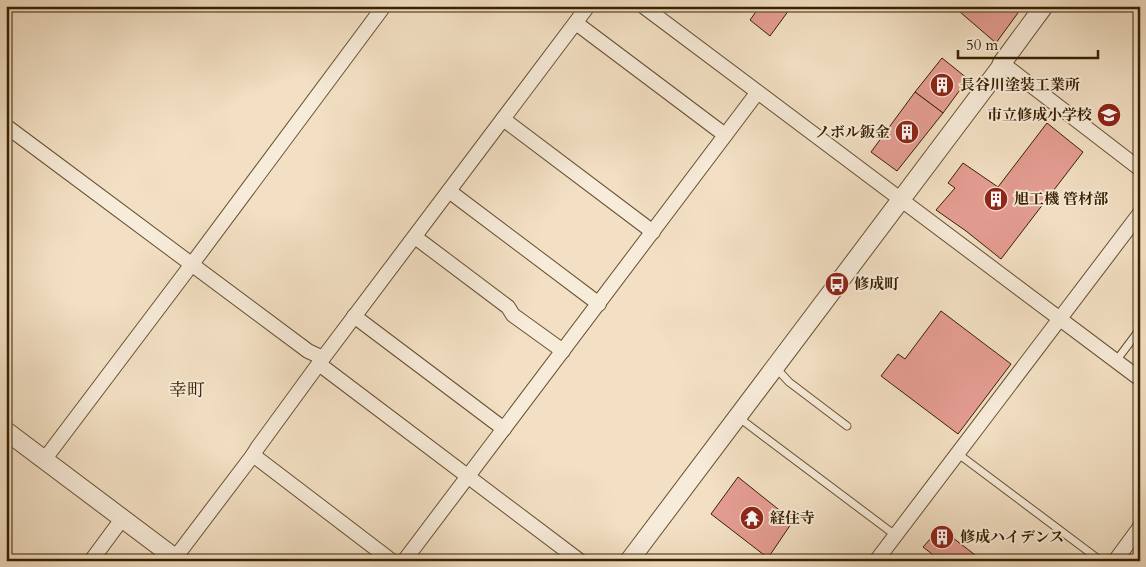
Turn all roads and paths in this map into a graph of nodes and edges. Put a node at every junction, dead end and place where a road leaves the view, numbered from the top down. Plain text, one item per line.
1 (384, 6) edge
2 (588, 6) edge
3 (643, 6) edge
4 (1044, 6) edge
5 (576, 23) junction
6 (1002, 63) junction
7 (757, 93) junction
8 (504, 119) junction
9 (6, 126) edge
10 (725, 135) junction
11 (1140, 169) edge
12 (449, 192) junction
13 (901, 199) junction
14 (1140, 213) edge
15 (653, 232) junction
16 (415, 237) junction
17 (192, 264) junction
18 (599, 304) junction
19 (354, 316) junction
20 (1059, 319) junction
21 (1140, 328) edge
22 (563, 351) junction
23 (321, 361) junction
24 (1116, 361) junction
25 (775, 367) junction
26 (1140, 379) edge
27 (738, 417) junction
28 (847, 426) dead end
29 (504, 429) junction
30 (6, 431) edge
31 (957, 453) junction
32 (253, 455) junction
33 (44, 460) junction
34 (469, 477) junction
35 (122, 519) junction
36 (1140, 527) edge
37 (895, 535) junction
38 (177, 559) edge
39 (91, 561) edge
40 (392, 561) edge
41 (404, 561) edge
42 (580, 561) edge
43 (629, 561) edge
44 (876, 561) edge
45 (1102, 561) edge
46 (1115, 561) edge

1 - 17 street
2 - 5 street
3 - 7 street
4 - 6 street
5 - 8 street
5 - 10 street
6 - 11 street
6 - 13 street
7 - 10 street
7 - 13 street
8 - 12 street
8 - 15 street
9 - 17 street
10 - 15 street
12 - 16 street
12 - 18 street
13 - 20 street
13 - 25 street
14 - 20 street
15 - 18 street
16 - 19 street
16 - 22 street
17 - 23 street
17 - 33 street
18 - 22 street
19 - 23 street
19 - 29 street
20 - 24 street
20 - 31 street
21 - 24 lane
22 - 29 street
23 - 32 street
23 - 34 street
24 - 26 street
25 - 27 street
25 - 28 lane
27 - 37 lane
27 - 43 street
29 - 34 street
30 - 33 street
31 - 37 street
31 - 45 lane
32 - 38 street
32 - 40 street
33 - 35 street
34 - 41 street
34 - 42 street
35 - 38 street
35 - 39 street
36 - 46 street
37 - 44 street

